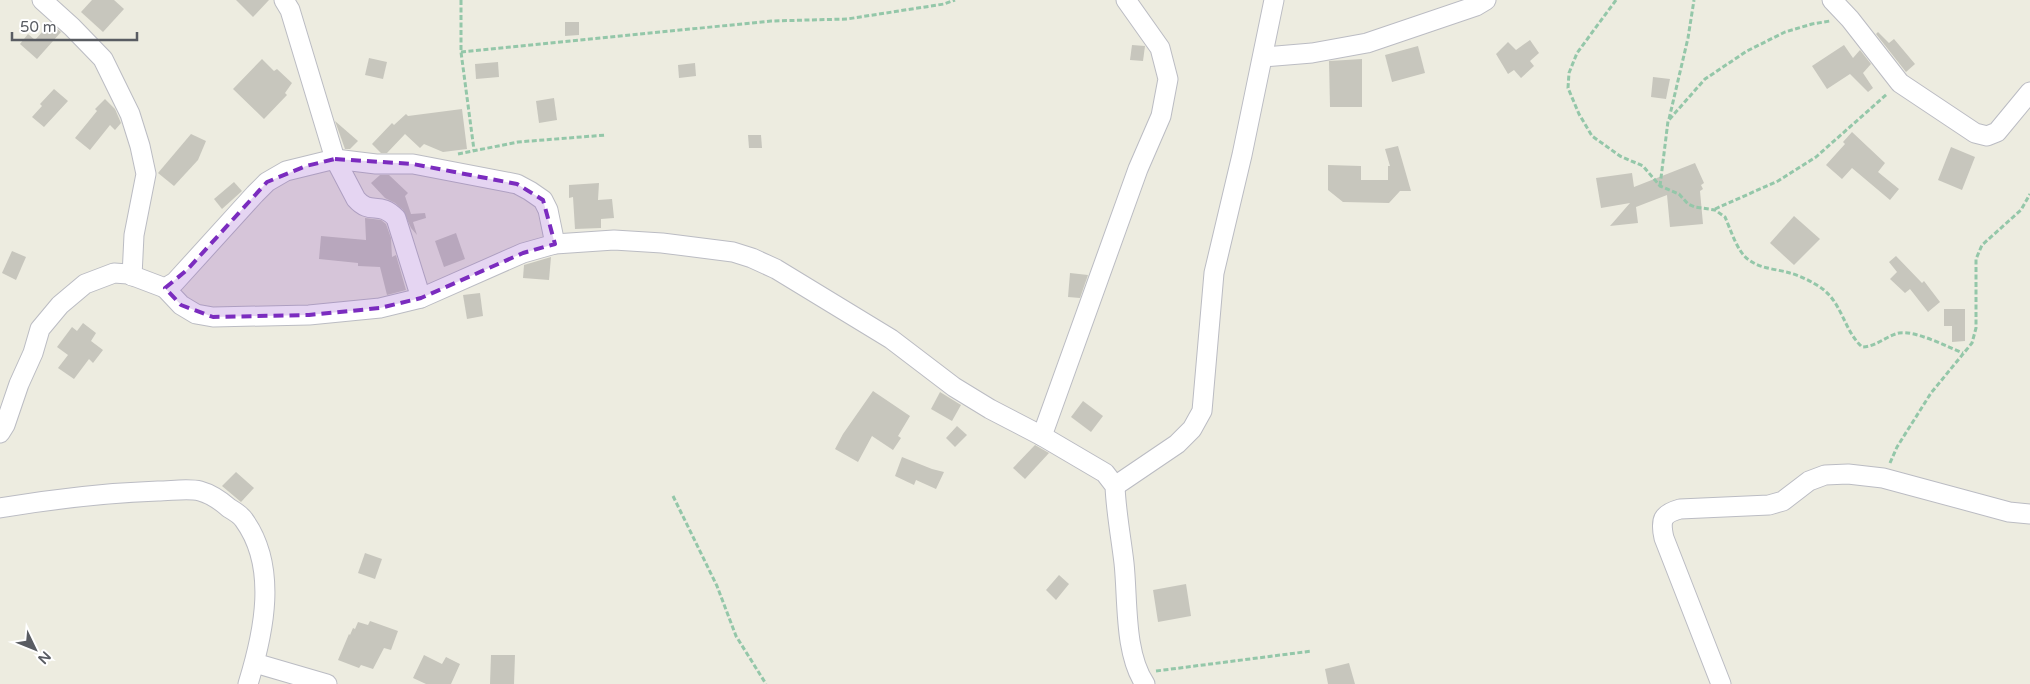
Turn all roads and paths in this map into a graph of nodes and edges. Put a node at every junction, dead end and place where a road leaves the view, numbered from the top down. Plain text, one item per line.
1 (42, 0) edge
2 (284, 0) edge
3 (461, 0) edge
4 (955, 0) edge
5 (1126, 0) edge
6 (1274, 0) edge
7 (1486, 0) edge
8 (1616, 0) edge
9 (1694, 0) edge
10 (1832, 0) edge
11 (1850, 19) junction
12 (461, 52) junction
13 (1264, 57) junction
14 (1900, 83) junction
15 (2030, 92) edge
16 (1668, 121) junction
17 (606, 135) dead end
18 (474, 150) junction
19 (454, 156) dead end
20 (335, 159) junction
21 (1660, 186) junction
22 (2030, 194) edge
23 (1715, 210) junction
24 (555, 244) junction
25 (132, 276) junction
26 (165, 288) junction
27 (420, 298) junction
28 (1963, 353) junction
29 (0, 434) edge
30 (1042, 436) junction
31 (1883, 478) junction
32 (1115, 486) junction
33 (672, 496) dead end
34 (0, 508) edge
35 (2030, 514) edge
36 (1312, 651) dead end
37 (255, 663) junction
38 (1141, 678) edge
39 (248, 684) edge
40 (326, 684) edge
41 (766, 684) edge
42 (1721, 684) edge

1 - 25 street
2 - 20 street
3 - 12 path
4 - 12 path
5 - 30 street
6 - 13 street
7 - 13 street
8 - 21 path
9 - 16 path
10 - 11 street
11 - 14 street
11 - 16 path
12 - 18 path
13 - 32 street
14 - 15 street
14 - 23 path
16 - 21 path
17 - 18 path
18 - 19 path
20 - 24 street
20 - 26 street
20 - 27 street
21 - 23 path
22 - 28 path
23 - 28 path
24 - 27 street
24 - 30 street
25 - 26 street
25 - 29 street
26 - 27 street
28 - 31 path
30 - 32 street
31 - 35 street
31 - 42 street
32 - 38 street
33 - 41 path
34 - 37 street
36 - 38 path
37 - 39 street
37 - 40 street

